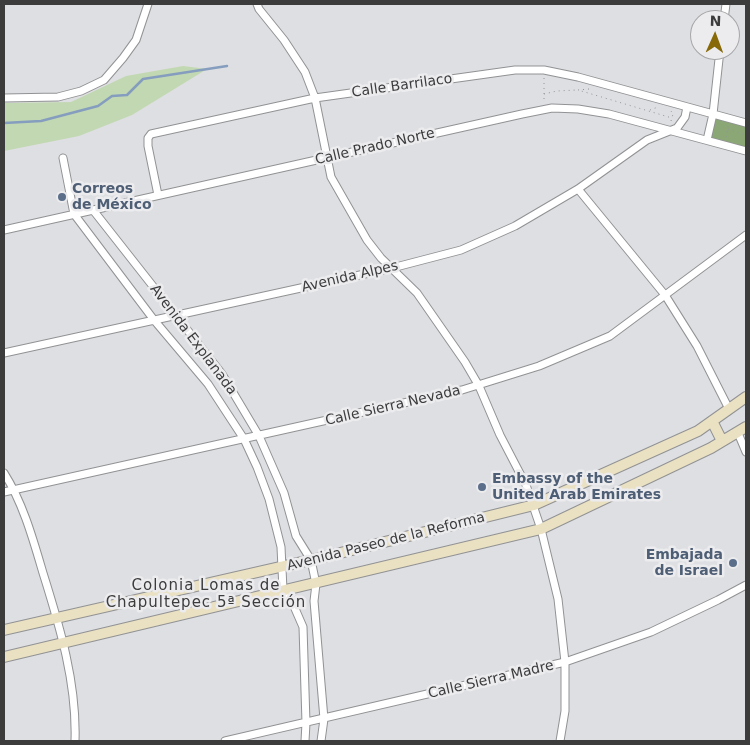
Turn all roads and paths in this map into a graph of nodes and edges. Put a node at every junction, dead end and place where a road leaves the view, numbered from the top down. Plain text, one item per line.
1 (148, 4) edge
2 (257, 4) edge
3 (719, 60) edge
4 (544, 70) junction
5 (606, 84) junction
6 (578, 90) junction
7 (544, 94) junction
8 (4, 98) edge
9 (315, 98) junction
10 (659, 100) junction
11 (687, 107) junction
12 (670, 109) dead end
13 (544, 110) junction
14 (650, 111) junction
15 (713, 114) junction
16 (672, 118) junction
17 (731, 118) junction
18 (746, 123) edge
19 (668, 128) junction
20 (727, 129) junction
21 (746, 135) edge
22 (707, 140) junction
23 (724, 145) junction
24 (746, 151) edge
25 (62, 158) dead end
26 (326, 158) junction
27 (578, 189) junction
28 (158, 195) junction
29 (94, 210) junction
30 (74, 214) junction
31 (4, 230) edge
32 (746, 235) edge
33 (392, 268) junction
34 (665, 295) junction
35 (176, 316) junction
36 (154, 320) junction
37 (4, 354) edge
38 (479, 386) junction
39 (746, 397) edge
40 (729, 409) junction
41 (712, 421) junction
42 (742, 430) edge
43 (260, 436) junction
44 (244, 439) junction
45 (722, 441) junction
46 (746, 452) edge
47 (4, 474) edge
48 (14, 489) junction
49 (4, 492) edge
50 (534, 505) junction
51 (542, 529) junction
52 (311, 560) junction
53 (282, 567) junction
54 (316, 584) junction
55 (746, 585) edge
56 (283, 590) junction
57 (57, 617) junction
58 (4, 630) edge
59 (63, 643) junction
60 (4, 657) edge
61 (565, 662) junction
62 (324, 719) junction
63 (306, 723) junction
64 (75, 741) edge
65 (225, 741) edge
66 (305, 741) edge
67 (321, 741) edge
68 (560, 741) edge

1 - 8 street
2 - 9 street
3 - 15 street
4 - 5 street, Calle Barrilaco
4 - 7 path
4 - 9 street, Calle Barrilaco
5 - 6 path
5 - 10 street, Calle Barrilaco
6 - 7 path
6 - 14 path
7 - 13 path
9 - 26 street
9 - 28 street, Calle Barrilaco
10 - 11 street, Calle Barrilaco
10 - 14 path
11 - 15 street, Calle Barrilaco
11 - 19 street
12 - 16 path
13 - 19 street, Calle Prado Norte
13 - 26 street, Calle Prado Norte
14 - 16 path
15 - 17 street
15 - 22 street
16 - 19 path
17 - 18 street
17 - 20 path
19 - 22 street, Calle Prado Norte
19 - 27 street, Avenida Alpes
20 - 21 path
20 - 23 path
22 - 23 street, Calle Prado Norte
23 - 24 street, Calle Prado Norte
25 - 30 street
26 - 28 street, Calle Prado Norte
26 - 33 street
27 - 33 street, Avenida Alpes
27 - 34 street
28 - 29 street, Calle Prado Norte
29 - 30 street, Calle Prado Norte
29 - 35 street, Avenida Explanada
30 - 31 street, Calle Prado Norte
30 - 36 street, Avenida Explanada
32 - 34 street, Calle Sierra Nevada
33 - 35 street, Avenida Alpes
33 - 38 street
34 - 38 street, Calle Sierra Nevada
34 - 40 street
35 - 36 street, Avenida Alpes
35 - 43 street, Avenida Explanada
36 - 37 street, Avenida Alpes
36 - 44 street, Avenida Explanada
38 - 43 street, Calle Sierra Nevada
38 - 50 street
39 - 40 main road, Avenida Paseo de la Reforma
40 - 41 main road, Avenida Paseo de la Reforma
41 - 45 main road
41 - 50 main road, Avenida Paseo de la Reforma
42 - 45 main road, Avenida Paseo de la Reforma
42 - 46 street
43 - 44 street, Calle Sierra Nevada
43 - 52 street, Avenida Explanada
44 - 48 street, Calle Sierra Nevada
44 - 53 street, Avenida Explanada
45 - 51 main road, Avenida Paseo de la Reforma
47 - 48 street
48 - 49 street, Calle Sierra Nevada
48 - 57 street
50 - 51 street
50 - 52 main road, Avenida Paseo de la Reforma
51 - 54 main road, Avenida Paseo de la Reforma
51 - 61 street
52 - 53 main road, Avenida Paseo de la Reforma
52 - 54 street, Avenida Explanada
53 - 56 street, Avenida Explanada
53 - 57 main road, Avenida Paseo de la Reforma
54 - 56 main road, Avenida Paseo de la Reforma
54 - 62 street, Avenida Explanada
55 - 61 street, Calle Sierra Madre
56 - 59 main road, Avenida Paseo de la Reforma
56 - 63 street, Avenida Explanada
57 - 58 main road, Avenida Paseo de la Reforma
57 - 59 street
59 - 60 main road, Avenida Paseo de la Reforma
59 - 64 street
61 - 62 street, Calle Sierra Madre
61 - 68 street
62 - 63 street, Calle Sierra Madre
62 - 67 street, Avenida Explanada
63 - 65 street, Calle Sierra Madre
63 - 66 street, Avenida Explanada

